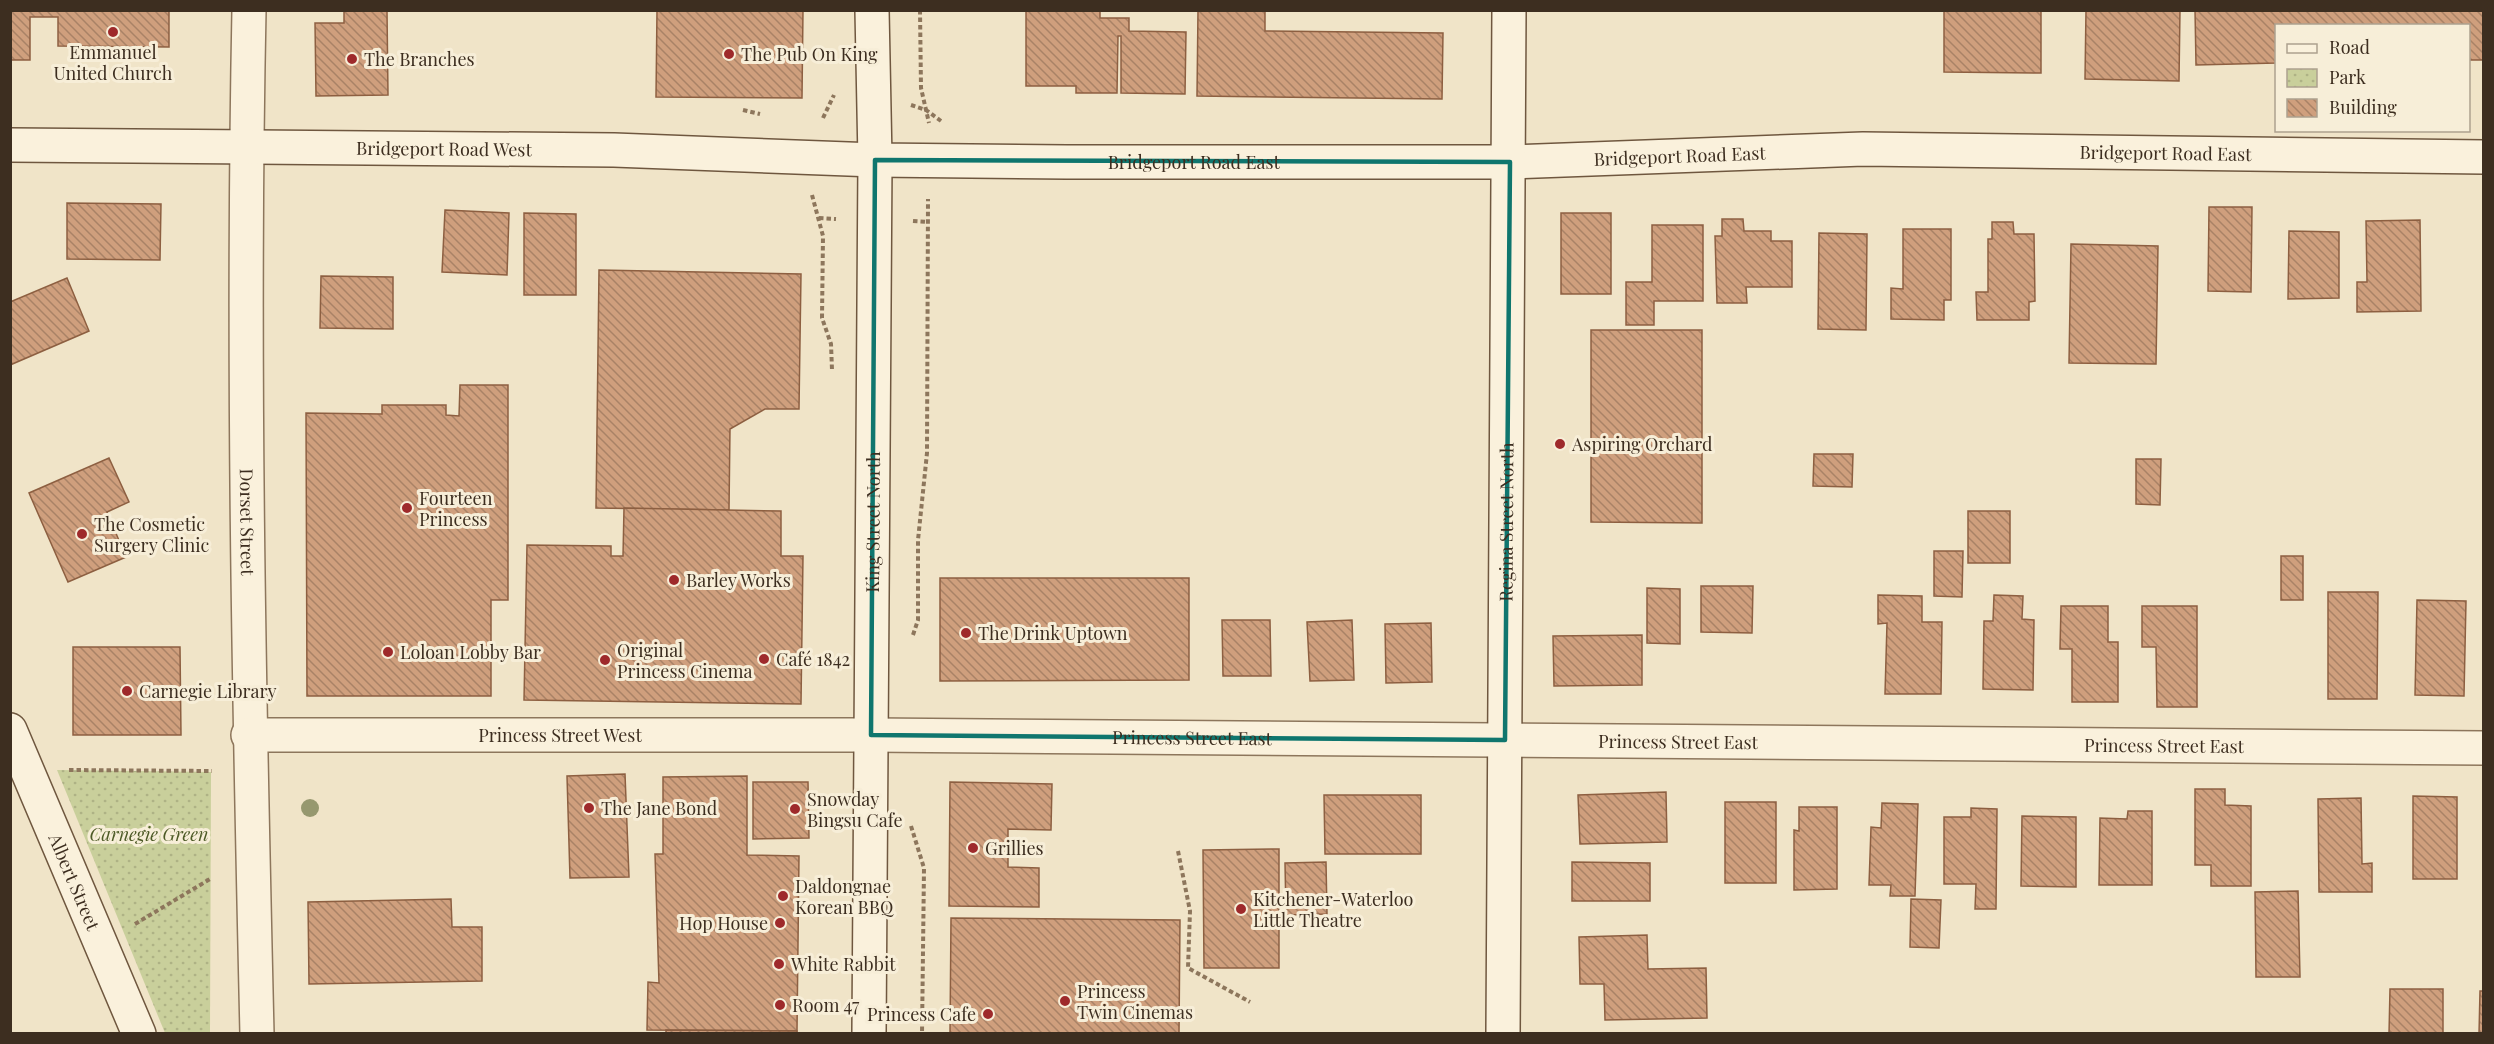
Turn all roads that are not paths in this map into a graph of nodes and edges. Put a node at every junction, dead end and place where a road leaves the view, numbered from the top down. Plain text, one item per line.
1 (249, 10) edge
2 (872, 10) edge
3 (1509, 10) edge
4 (10, 145) edge
5 (247, 146) junction
6 (2484, 157) edge
7 (875, 159) junction
8 (1510, 162) junction
9 (10, 730) edge
10 (248, 735) junction
11 (871, 735) junction
12 (1505, 740) junction
13 (2484, 748) edge
14 (139, 1034) edge
15 (257, 1034) edge
16 (869, 1034) edge
17 (1503, 1034) edge

1 - 5 street, Dorset Street
2 - 7 street, King Street North
3 - 8 street, Regina Street North
4 - 5 street, Bridgeport Road West
5 - 7 street, Bridgeport Road West
5 - 10 street, Dorset Street
6 - 8 street, Bridgeport Road East
7 - 8 street, Bridgeport Road East
7 - 11 street, King Street North
8 - 12 street, Regina Street North
9 - 14 street, Albert Street
10 - 11 street, Princess Street West
10 - 15 street, Dorset Street
11 - 12 street, Princess Street East
11 - 16 street, King Street North
12 - 13 street, Princess Street East
12 - 17 street, Regina Street North

